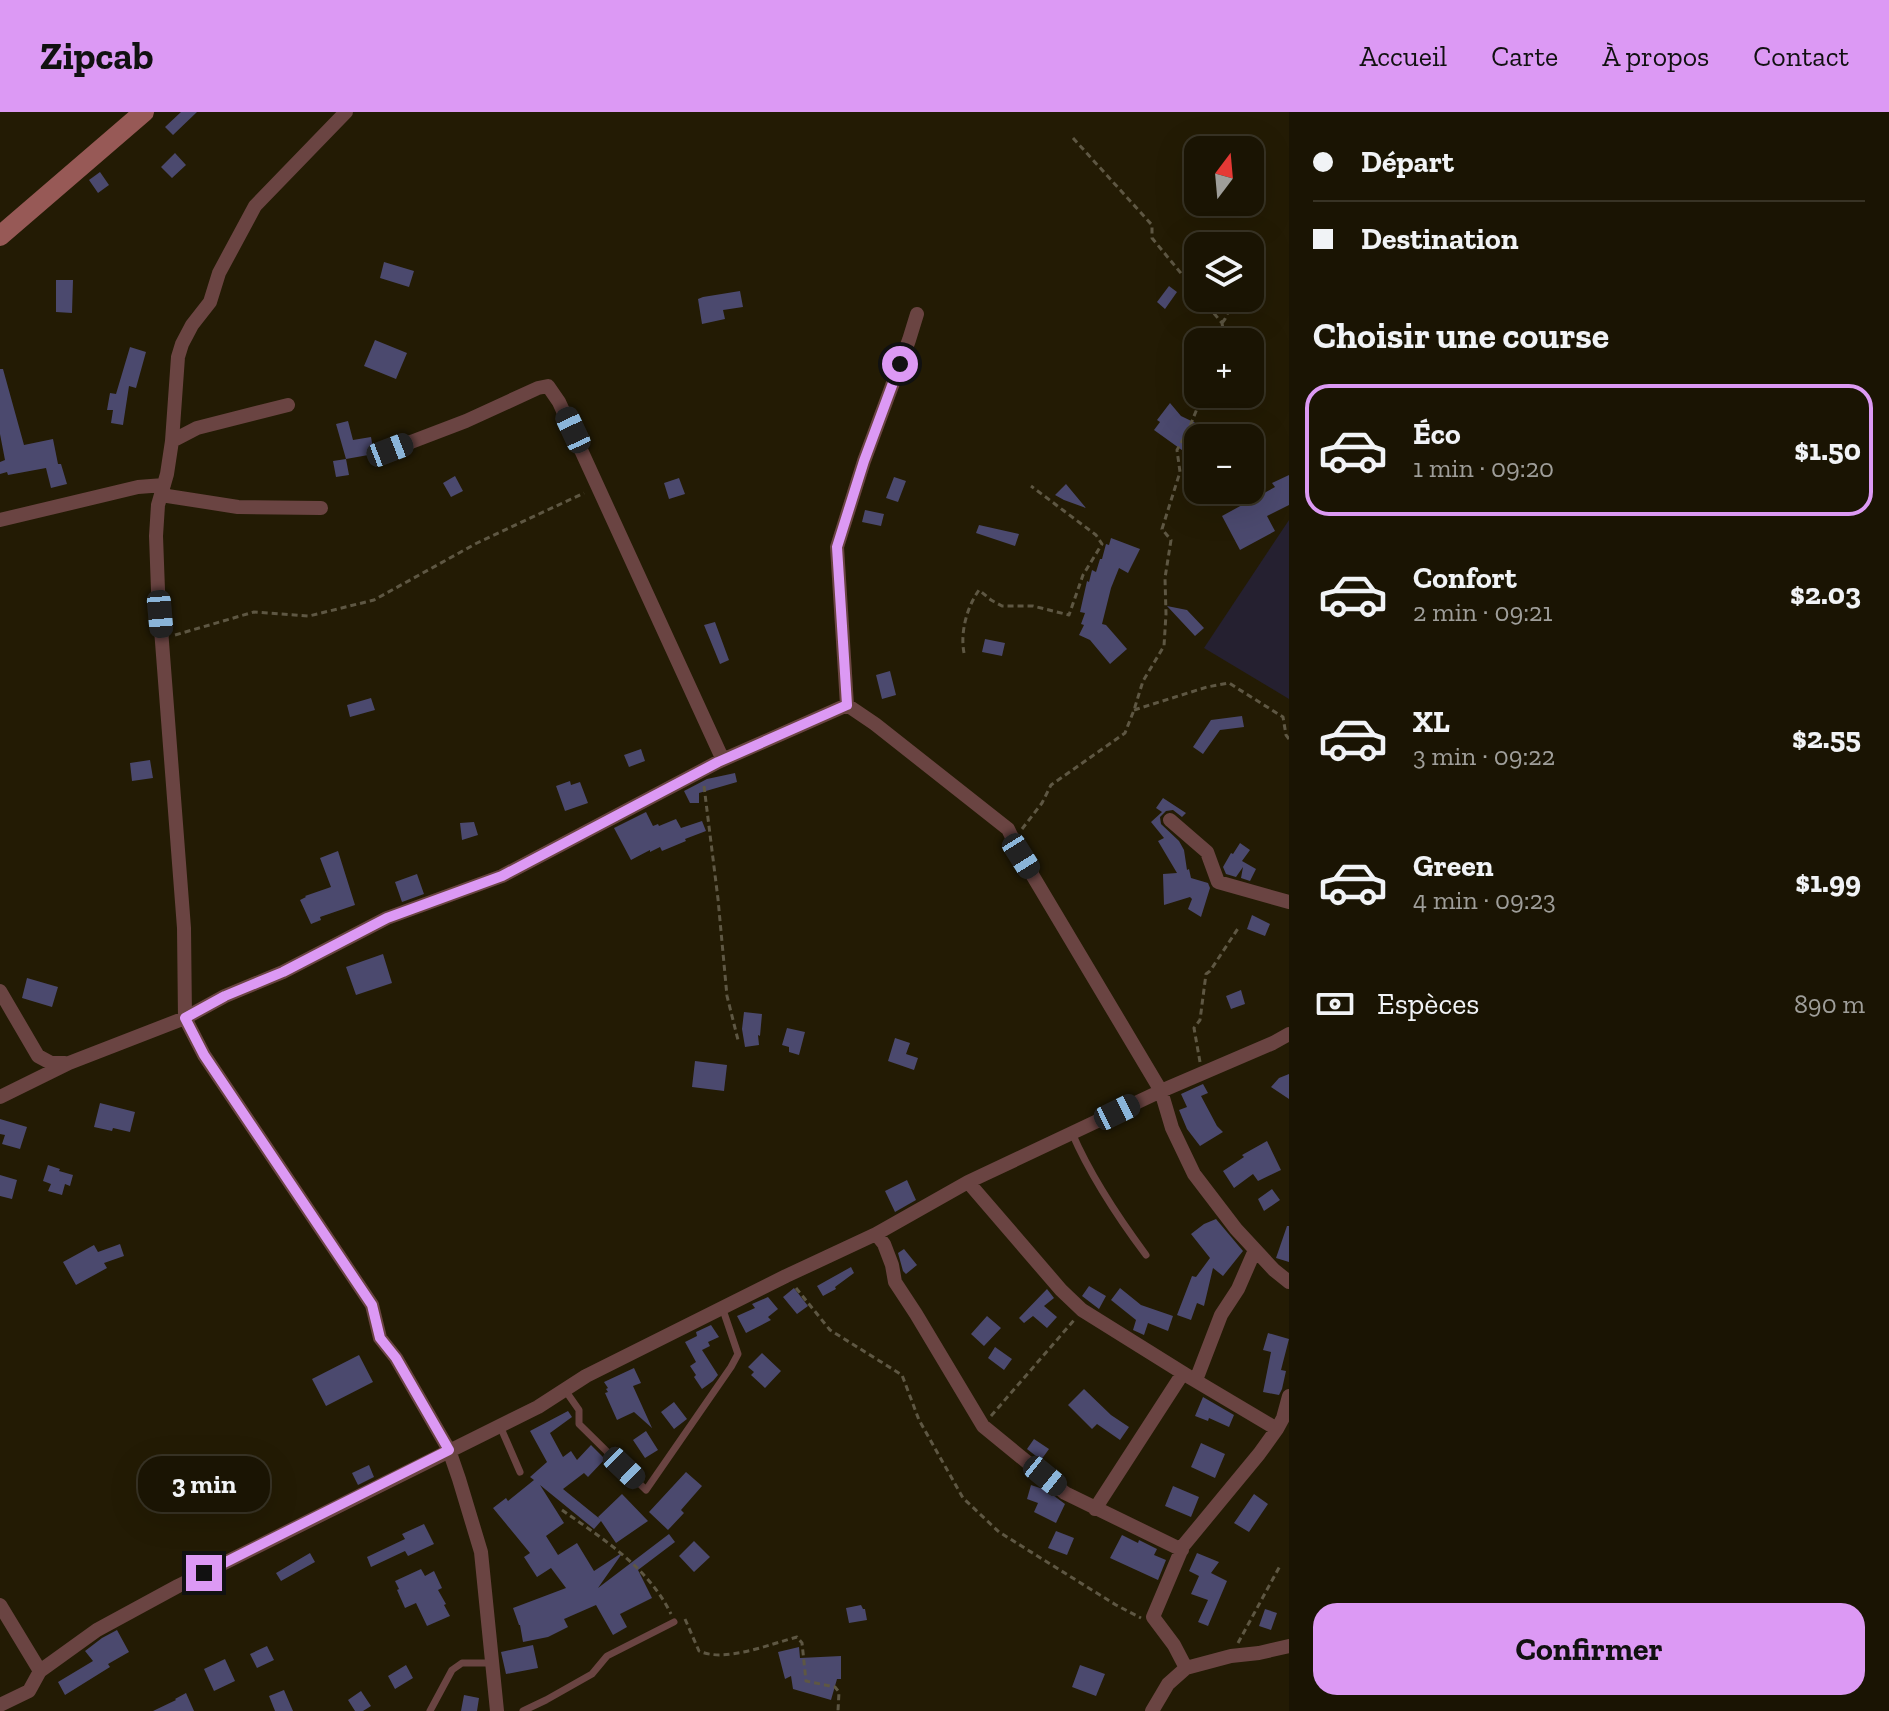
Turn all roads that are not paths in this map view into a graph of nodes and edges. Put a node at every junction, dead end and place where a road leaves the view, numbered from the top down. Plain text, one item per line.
1 (144, 112) edge
2 (346, 112) edge
3 (0, 236) edge
4 (917, 314) dead end
5 (288, 405) dead end
6 (172, 441) junction
7 (390, 450) dead end
8 (162, 490) junction
9 (321, 508) dead end
10 (0, 520) edge
11 (847, 705) junction
12 (723, 760) junction
13 (1170, 820) dead end
14 (1289, 902) edge
15 (0, 991) edge
16 (185, 1018) junction
17 (1289, 1034) edge
18 (69, 1063) junction
19 (1161, 1091) junction
20 (0, 1097) edge
21 (1072, 1133) junction
22 (968, 1182) junction
23 (876, 1234) junction
24 (1255, 1250) junction
25 (1146, 1255) dead end
26 (1289, 1283) edge
27 (721, 1307) junction
28 (1190, 1377) junction
29 (565, 1390) junction
30 (1289, 1396) edge
31 (500, 1426) junction
32 (1277, 1429) junction
33 (449, 1450) junction
34 (520, 1472) dead end
35 (1095, 1509) junction
36 (1182, 1550) junction
37 (0, 1605) edge
38 (674, 1622) road end
39 (1289, 1646) edge
40 (491, 1663) junction
41 (1186, 1668) junction
42 (40, 1671) junction
43 (0, 1705) edge
44 (430, 1711) edge
45 (497, 1711) edge
46 (523, 1711) edge
47 (1152, 1711) edge

1 - 3 street
2 - 6 street
4 - 11 street
5 - 6 street
6 - 8 street
7 - 12 street
8 - 9 street
8 - 10 street
8 - 16 street
11 - 12 street
11 - 19 street
12 - 16 street
13 - 14 street
15 - 18 street
16 - 18 street
16 - 33 street
17 - 19 street
18 - 20 street
19 - 21 street
19 - 24 street
21 - 22 street
21 - 25 lane
22 - 23 street
22 - 28 street
23 - 27 street
23 - 35 street
24 - 26 street
24 - 28 street
27 - 29 street
27 - 29 lane
28 - 32 street
28 - 35 street
29 - 31 street
30 - 32 street
31 - 33 street
31 - 34 lane
32 - 36 street
33 - 40 street
33 - 42 street
35 - 36 street
36 - 41 street
37 - 42 street
38 - 46 lane
39 - 41 street
40 - 44 lane
40 - 45 street
41 - 47 street
42 - 43 street

